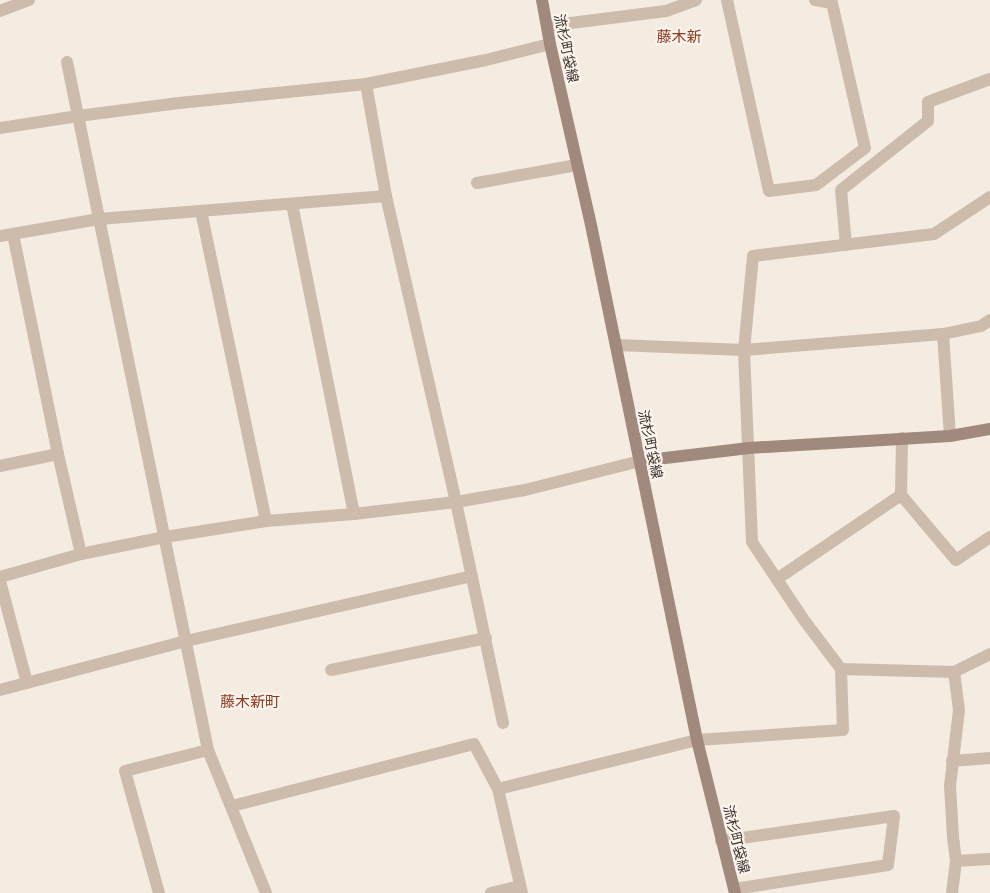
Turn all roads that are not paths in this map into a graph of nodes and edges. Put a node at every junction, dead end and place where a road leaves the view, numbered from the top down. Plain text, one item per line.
1 (29, 0) edge
2 (542, 0) edge
3 (696, 0) edge
4 (727, 0) edge
5 (815, 0) edge
6 (0, 11) edge
7 (547, 26) junction
8 (550, 44) junction
9 (67, 62) dead end
10 (990, 79) edge
11 (366, 84) junction
12 (78, 116) junction
13 (0, 128) edge
14 (577, 165) junction
15 (477, 184) dead end
16 (386, 196) junction
17 (990, 196) edge
18 (292, 204) junction
19 (201, 211) junction
20 (99, 219) junction
21 (13, 234) junction
22 (0, 236) edge
23 (846, 245) junction
24 (990, 320) edge
25 (943, 334) junction
26 (616, 345) junction
27 (744, 350) junction
28 (990, 429) edge
29 (950, 436) junction
30 (902, 438) junction
31 (749, 448) junction
32 (58, 454) junction
33 (640, 462) junction
34 (0, 466) edge
35 (901, 495) junction
36 (456, 502) junction
37 (354, 514) junction
38 (266, 521) junction
39 (164, 536) junction
40 (990, 537) edge
41 (81, 554) junction
42 (0, 576) edge
43 (472, 576) junction
44 (776, 579) junction
45 (0, 581) edge
46 (486, 638) junction
47 (186, 641) junction
48 (990, 654) edge
49 (841, 669) junction
50 (331, 670) dead end
51 (954, 672) junction
52 (27, 683) junction
53 (0, 690) edge
54 (503, 723) dead end
55 (697, 740) junction
56 (208, 750) junction
57 (990, 758) edge
58 (952, 761) junction
59 (498, 789) junction
60 (232, 806) junction
61 (722, 840) junction
62 (990, 858) edge
63 (956, 861) junction
64 (521, 889) edge
65 (734, 891) edge
66 (159, 893) edge
67 (266, 893) edge
68 (491, 893) edge
69 (952, 893) edge

1 - 6 street
2 - 7 main road, 流杉町袋線
3 - 7 street
4 - 5 street
7 - 8 main road, 流杉町袋線
8 - 11 street
8 - 14 main road, 流杉町袋線
9 - 12 street
10 - 23 street
11 - 12 street
11 - 16 street
12 - 13 street
12 - 20 street
14 - 15 street
14 - 26 main road, 流杉町袋線
16 - 18 street
16 - 36 street
17 - 23 street
18 - 19 street
18 - 37 street
19 - 20 street
19 - 38 street
20 - 21 street
20 - 39 street
21 - 22 street
21 - 32 street
23 - 27 street
24 - 25 street
25 - 27 street
25 - 29 street
26 - 27 street
26 - 33 main road, 流杉町袋線
27 - 31 street
28 - 29 main road
29 - 30 main road
30 - 31 main road
30 - 35 street
31 - 33 main road
31 - 44 street
32 - 34 street
32 - 41 street
33 - 36 street
33 - 55 main road, 流杉町袋線
35 - 40 street
35 - 44 street
36 - 37 street
36 - 43 street
37 - 38 street
38 - 39 street
39 - 41 street
39 - 47 street
41 - 42 street
43 - 46 street
43 - 47 street
44 - 49 street
45 - 52 street
46 - 50 street
46 - 54 street
47 - 52 street
47 - 56 street
48 - 51 street
49 - 51 street
49 - 55 street
51 - 58 street
52 - 53 street
55 - 59 street
55 - 61 main road, 流杉町袋線
56 - 60 street
56 - 66 street
57 - 58 street
58 - 63 street
59 - 60 street
59 - 64 street
60 - 67 street
61 - 65 main road, 流杉町袋線
61 - 65 street
62 - 63 street
63 - 69 street
64 - 68 street

